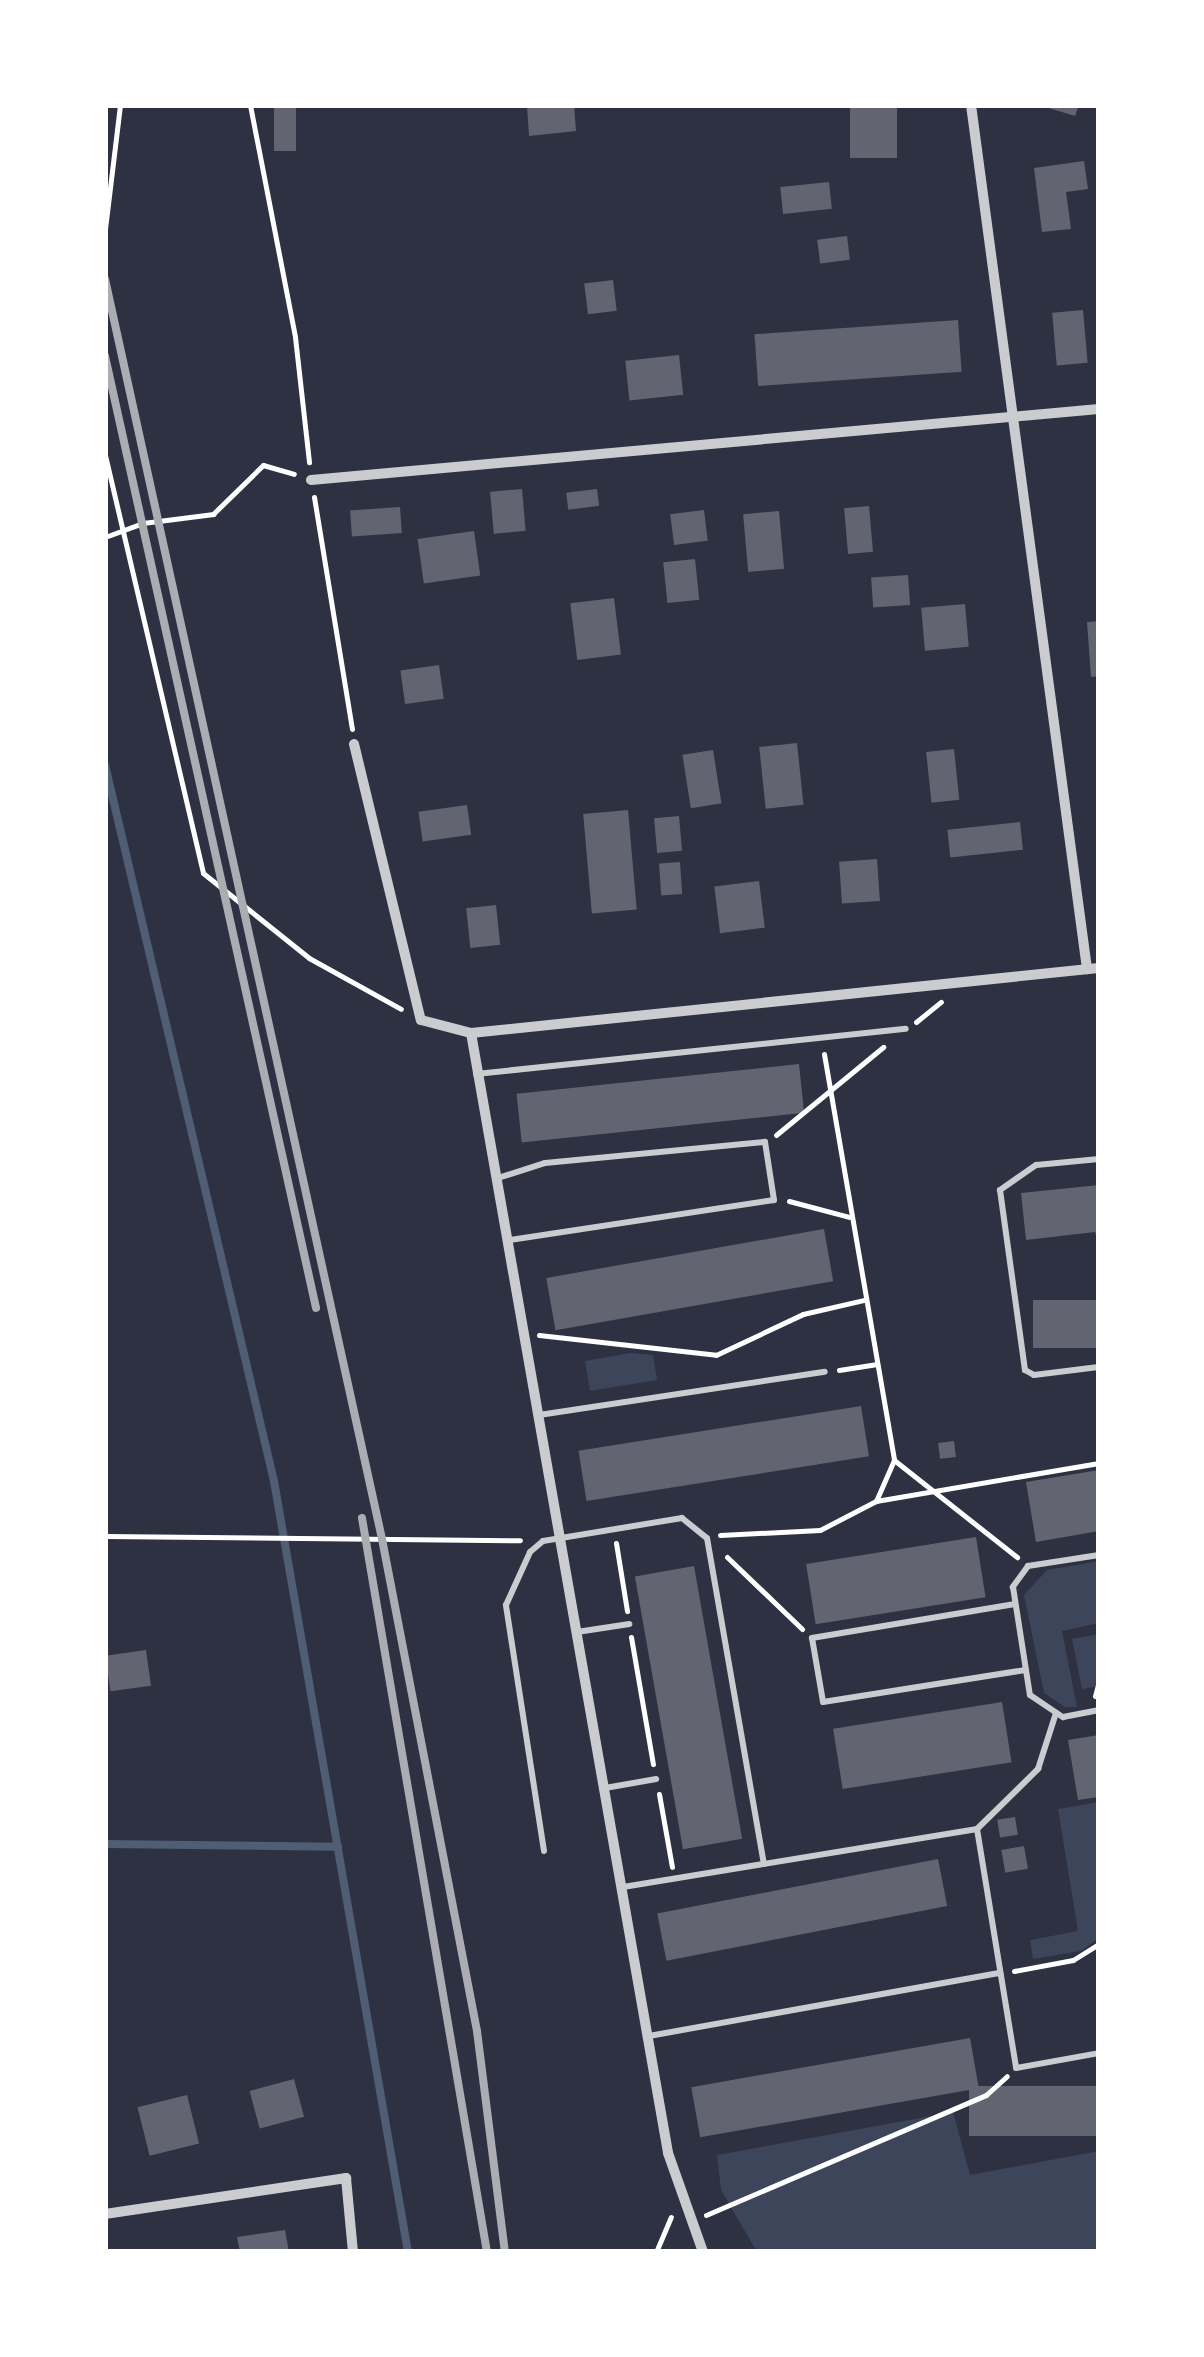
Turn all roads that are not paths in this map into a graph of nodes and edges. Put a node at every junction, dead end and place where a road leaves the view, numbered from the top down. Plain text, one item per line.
1 (971, 105) edge
2 (1099, 408) edge
3 (1008, 417) junction
4 (311, 480) road end
5 (354, 744) road end
6 (1093, 969) edge
7 (906, 1029) road end
8 (471, 1032) junction
9 (476, 1074) junction
10 (1099, 1159) edge
11 (495, 1178) junction
12 (506, 1240) junction
13 (1099, 1366) edge
14 (825, 1372) road end
15 (538, 1415) junction
16 (560, 1538) junction
17 (1099, 1555) edge
18 (1015, 1604) junction
19 (629, 1624) road end
20 (577, 1632) junction
21 (1026, 1670) junction
22 (1099, 1710) edge
23 (1056, 1713) junction
24 (656, 1779) road end
25 (605, 1788) junction
26 (976, 1829) junction
27 (544, 1851) dead end
28 (764, 1864) junction
29 (622, 1887) junction
30 (1001, 1973) junction
31 (647, 2036) junction
32 (1099, 2053) edge
33 (105, 2214) edge
34 (353, 2252) edge
35 (703, 2252) edge

1 - 3 street
2 - 3 street
3 - 4 street
3 - 6 street
5 - 8 street
6 - 8 street
7 - 9 lane
8 - 9 street
9 - 11 street
10 - 13 lane
11 - 12 street
11 - 12 lane
12 - 15 street
14 - 15 lane
15 - 16 street
16 - 20 street
16 - 27 lane
16 - 28 lane
17 - 18 lane
18 - 21 lane
18 - 21 lane
19 - 20 lane
20 - 25 street
21 - 23 lane
22 - 23 lane
23 - 26 lane
24 - 25 lane
25 - 29 street
26 - 28 lane
26 - 30 lane
28 - 29 lane
29 - 31 street
30 - 31 lane
30 - 32 lane
31 - 35 street
33 - 34 street

